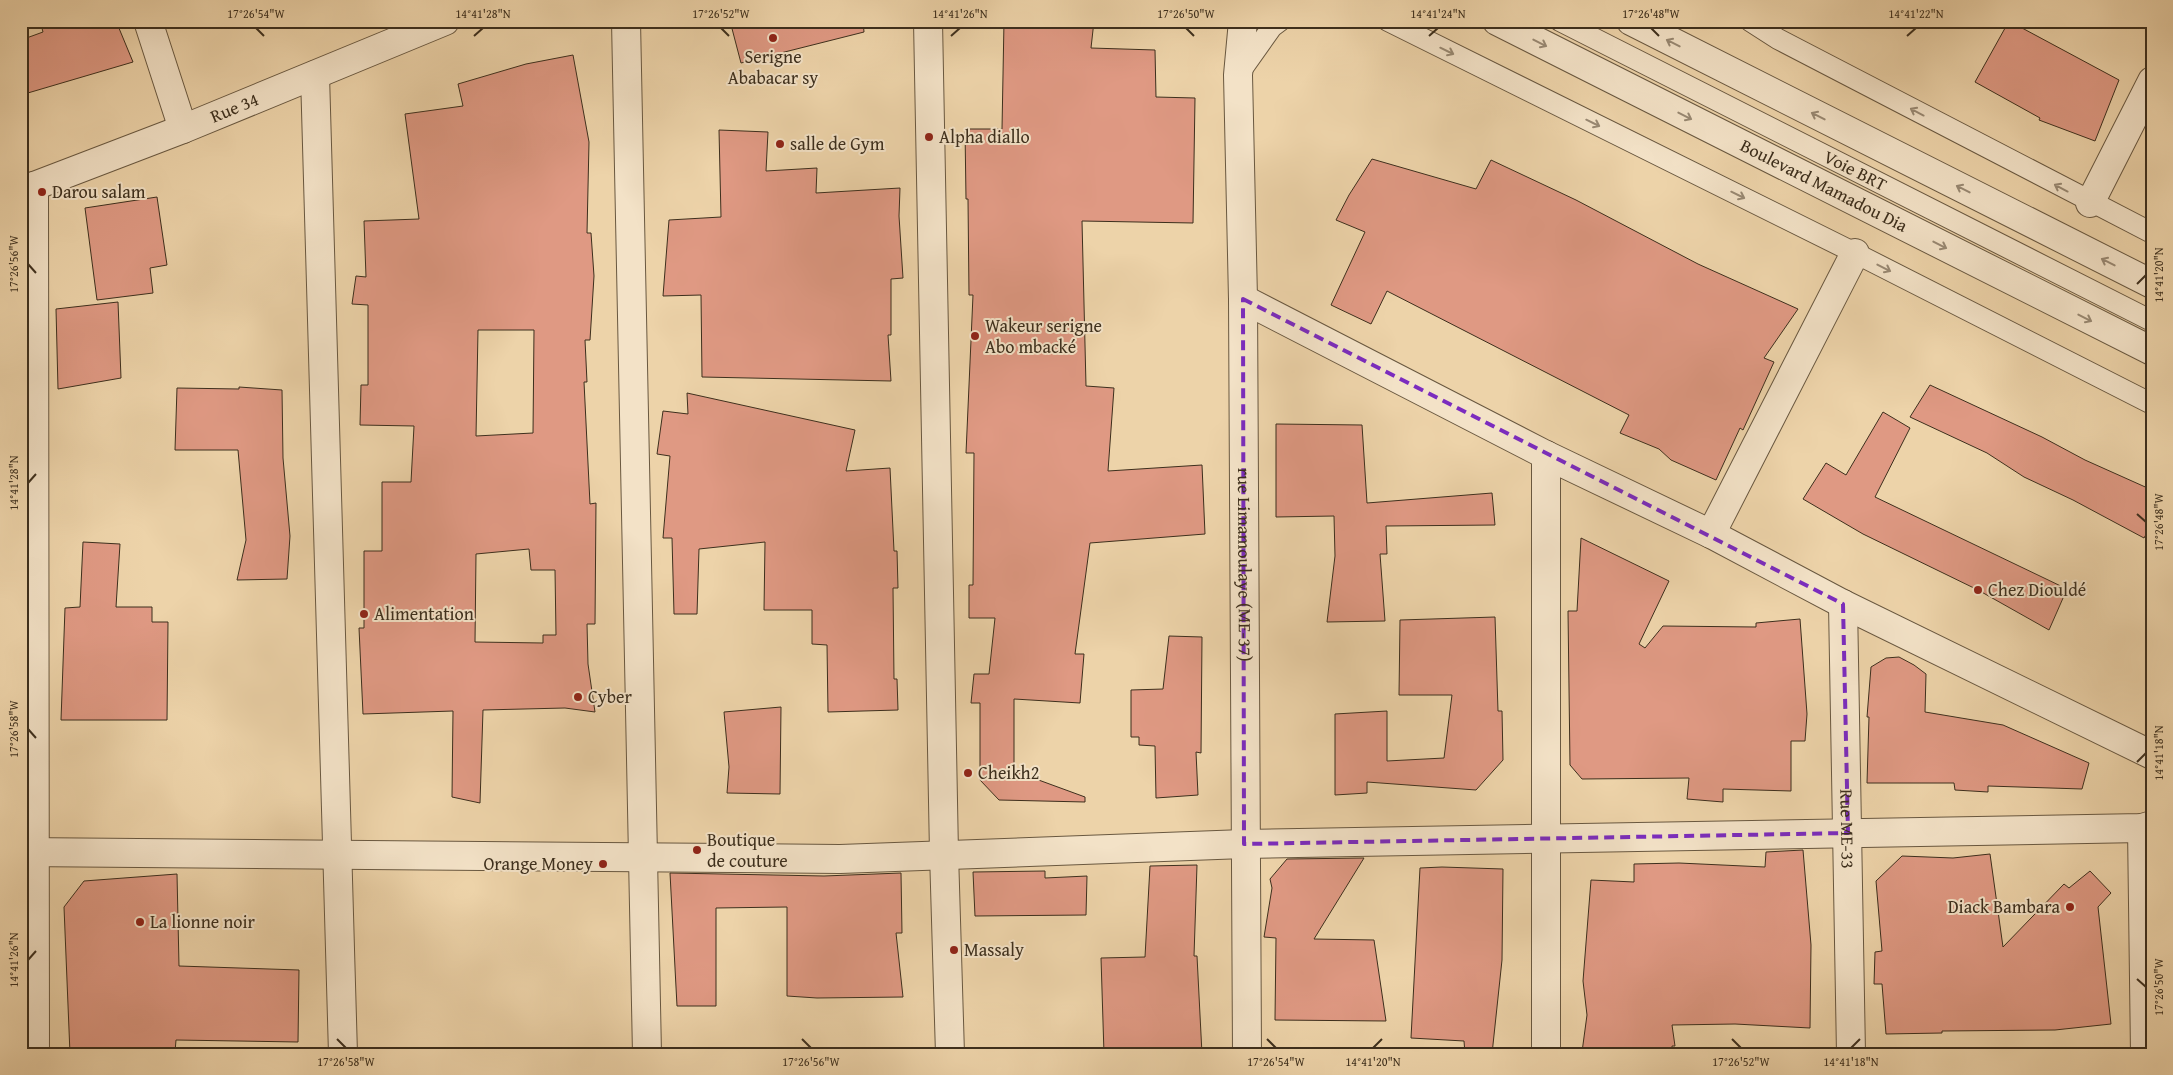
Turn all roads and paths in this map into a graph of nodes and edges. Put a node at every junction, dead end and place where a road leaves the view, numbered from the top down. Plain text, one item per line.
1 (148, 21) edge
2 (445, 21) edge
3 (626, 21) edge
4 (928, 21) edge
5 (1243, 21) edge
6 (1280, 21) edge
7 (1388, 21) edge
8 (1497, 21) edge
9 (1560, 21) edge
10 (1631, 21) edge
11 (1750, 21) edge
12 (315, 75) junction
13 (1238, 75) junction
14 (2152, 80) edge
15 (183, 129) junction
16 (28, 189) edge
17 (2090, 203) junction
18 (2152, 233) edge
19 (1855, 253) junction
20 (2152, 284) edge
21 (1243, 299) junction
22 (2152, 321) edge
23 (2152, 352) edge
24 (2152, 404) edge
25 (1546, 455) junction
26 (1711, 534) junction
27 (1843, 604) junction
28 (2152, 755) edge
29 (2147, 826) edge
30 (1848, 833) junction
31 (1547, 838) junction
32 (1244, 844) junction
33 (27, 852) edge
34 (944, 854) junction
35 (339, 856) junction
36 (644, 856) junction
37 (34, 1054) edge
38 (343, 1054) edge
39 (648, 1054) edge
40 (950, 1054) edge
41 (1247, 1054) edge
42 (1546, 1054) edge
43 (1850, 1054) edge
44 (2145, 1054) edge

1 - 15 street
2 - 12 street, Rue 34
3 - 36 street
4 - 34 street
5 - 13 street, rue Limamoulaye (ME-37)
6 - 13 lane
7 -> 19 lane
8 -> 23 street, Boulevard Mamadou Dia
9 - 22 lane, Voie BRT
20 -> 10 street
17 -> 11 lane
12 - 15 street, Rue 34
12 - 35 street
13 - 21 street, rue Limamoulaye (ME-37)
14 - 17 street
15 - 16 street, Rue 34
16 - 33 street
17 - 18 lane
19 -> 24 lane
19 - 26 street
21 - 25 street
21 - 32 street, rue Limamoulaye (ME-37)
25 - 26 street
25 - 31 street
26 - 27 street
27 - 28 street
27 - 30 street, Rue ME-33
29 - 30 street
29 - 44 street
30 - 31 street
30 - 43 street, Rue ME-33
31 - 32 street
31 - 42 street
32 - 34 street
32 - 41 street, rue Limamoulaye (ME-37)
33 - 35 street
33 - 37 street
34 - 36 street
34 - 40 street
35 - 36 street
35 - 38 street
36 - 39 street

